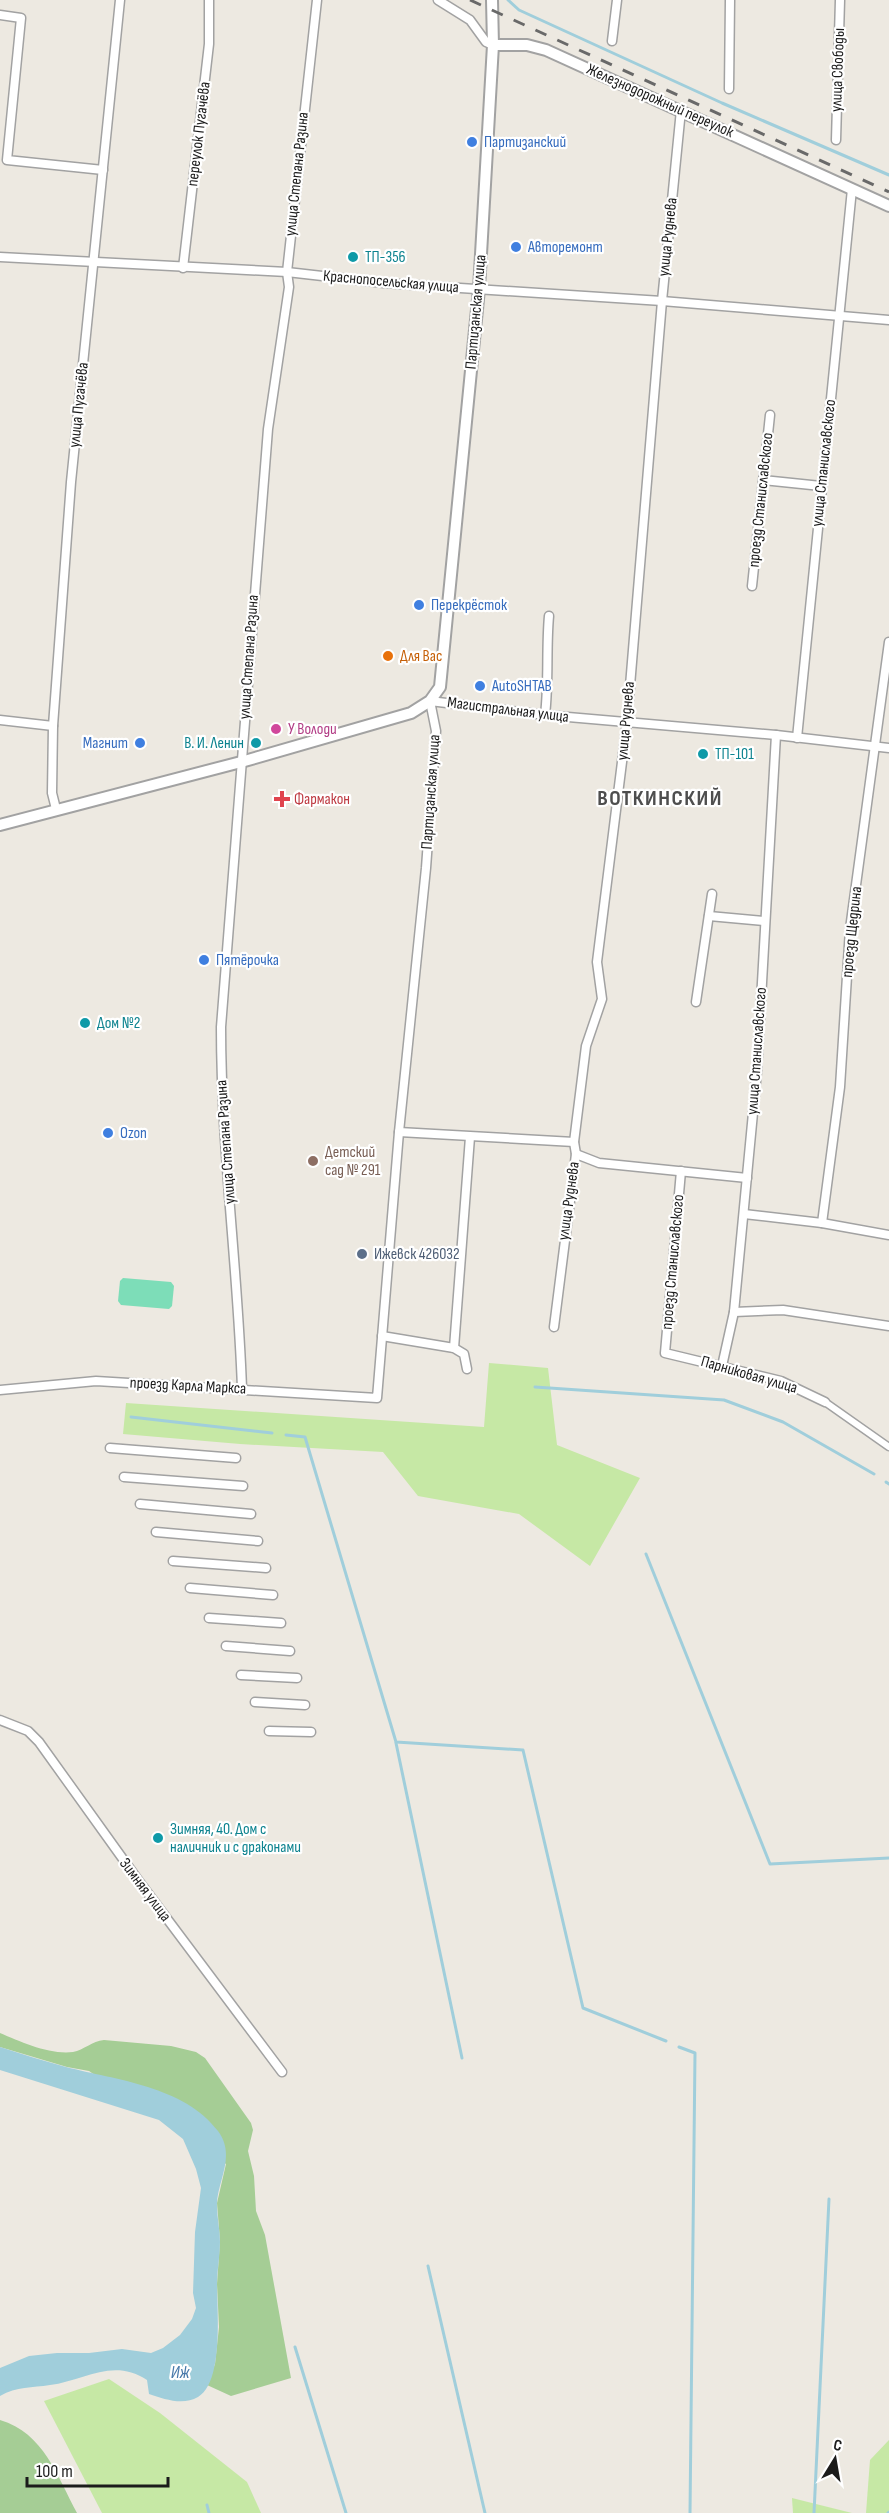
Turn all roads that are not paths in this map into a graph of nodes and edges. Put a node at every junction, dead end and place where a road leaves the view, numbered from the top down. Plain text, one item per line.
1 (120, 0) edge
2 (209, 0) edge
3 (317, 0) edge
4 (438, 0) edge
5 (492, 0) edge
6 (617, 0) edge
7 (730, 0) edge
8 (840, 0) edge
9 (0, 15) edge
10 (612, 41) dead end
11 (493, 45) junction
12 (729, 89) dead end
13 (681, 110) junction
14 (836, 140) dead end
15 (103, 170) junction
16 (852, 189) junction
17 (889, 206) edge
18 (0, 257) edge
19 (94, 263) junction
20 (183, 268) junction
21 (287, 272) junction
22 (479, 289) junction
23 (662, 302) junction
24 (839, 315) junction
25 (889, 320) edge
26 (770, 415) dead end
27 (763, 480) junction
28 (821, 486) junction
29 (752, 586) dead end
30 (549, 616) dead end
31 (889, 642) edge
32 (430, 701) junction
33 (545, 716) junction
34 (0, 720) edge
35 (627, 722) junction
36 (53, 726) junction
37 (776, 735) junction
38 (797, 738) junction
39 (876, 746) junction
40 (889, 748) edge
41 (241, 762) junction
42 (56, 809) junction
43 (0, 825) edge
44 (712, 894) dead end
45 (709, 916) junction
46 (764, 921) junction
47 (696, 1002) dead end
48 (399, 1132) junction
49 (470, 1137) junction
50 (574, 1142) junction
51 (576, 1154) junction
52 (681, 1171) junction
53 (747, 1178) junction
54 (744, 1214) junction
55 (822, 1223) junction
56 (889, 1235) edge
57 (734, 1312) junction
58 (889, 1326) edge
59 (554, 1327) dead end
60 (382, 1336) junction
61 (454, 1348) junction
62 (664, 1353) joint
63 (722, 1366) junction
64 (467, 1369) dead end
65 (242, 1389) junction
66 (0, 1390) edge
67 (377, 1398) joint
68 (825, 1402) joint
69 (889, 1447) edge
70 (110, 1448) dead end
71 (236, 1458) dead end
72 (124, 1477) dead end
73 (243, 1486) dead end
74 (140, 1504) dead end
75 (251, 1514) dead end
76 (156, 1532) dead end
77 (258, 1541) dead end
78 (173, 1561) dead end
79 (266, 1569) dead end
80 (190, 1588) dead end
81 (273, 1595) dead end
82 (209, 1618) dead end
83 (281, 1623) dead end
84 (226, 1646) dead end
85 (290, 1651) dead end
86 (241, 1675) dead end
87 (297, 1678) dead end
88 (255, 1702) dead end
89 (305, 1705) dead end
90 (0, 1720) edge
91 (269, 1731) dead end
92 (311, 1732) dead end
93 (282, 2072) dead end

1 - 15 street, улица Пугачёва
2 - 20 street, переулок Пугачёва
3 - 21 street, улица Степана Разина
4 - 11 street
5 - 11 street, Партизанская улица
6 - 10 street
7 - 12 street
8 - 14 street, улица Свободы
9 - 15 street
11 - 13 street, Железнодорожный переулок
11 - 22 street, Партизанская улица
13 - 16 street, Железнодорожный переулок
13 - 23 street, улица Руднева
15 - 19 street, улица Пугачёва
16 - 17 street, Железнодорожный переулок
16 - 24 street, улица Станиславского
18 - 19 street, Краснопосельская улица
19 - 20 street, Краснопосельская улица
19 - 36 street, улица Пугачёва
20 - 21 street, Краснопосельская улица
21 - 22 street, Краснопосельская улица
21 - 41 street, улица Степана Разина
22 - 23 street, Краснопосельская улица
22 - 32 street, Партизанская улица
23 - 24 street, Краснопосельская улица
23 - 35 street, улица Руднева
24 - 25 street, Краснопосельская улица
24 - 28 street, улица Станиславского
26 - 27 street, проезд Станиславского
27 - 28 street
27 - 29 street, проезд Станиславского
28 - 38 street, улица Станиславского
30 - 33 street
31 - 39 street, проезд Щедрина
32 - 33 street, Магистральная улица
32 - 41 street, Магистральная улица
32 - 48 street, Партизанская улица
33 - 35 street, Магистральная улица
34 - 36 street
35 - 37 street, Магистральная улица
35 - 50 street, улица Руднева
36 - 42 street, улица Пугачёва
37 - 38 street, Магистральная улица
37 - 46 street, улица Станиславского
38 - 39 street, Магистральная улица
39 - 40 street, Магистральная улица
39 - 55 street, проезд Щедрина
41 - 42 street, Магистральная улица
41 - 65 street, улица Степана Разина
42 - 43 street, Магистральная улица
44 - 45 street
45 - 46 street
45 - 47 street
46 - 53 street, улица Станиславского
48 - 49 street
48 - 60 street, Партизанская улица
49 - 50 street
49 - 61 street
50 - 51 street, улица Руднева
51 - 52 street, проезд Станиславского
51 - 59 street, улица Руднева
52 - 53 street, проезд Станиславского
52 - 62 street, проезд Станиславского
53 - 54 street, улица Станиславского
54 - 55 street
54 - 57 street, улица Станиславского
55 - 56 street
57 - 58 street
57 - 63 street, улица Станиславского
60 - 61 street
60 - 67 street, Партизанская улица
61 - 64 street
62 - 63 street, Парниковая улица
63 - 68 street, Парниковая улица
65 - 66 street, проезд Карла Маркса
65 - 67 street, проезд Карла Маркса
68 - 69 street, Парниковая улица
70 - 71 street
72 - 73 street
74 - 75 street
76 - 77 street
78 - 79 street
80 - 81 street
82 - 83 street
84 - 85 street
86 - 87 street
88 - 89 street
90 - 93 street, Зимняя улица
91 - 92 street

